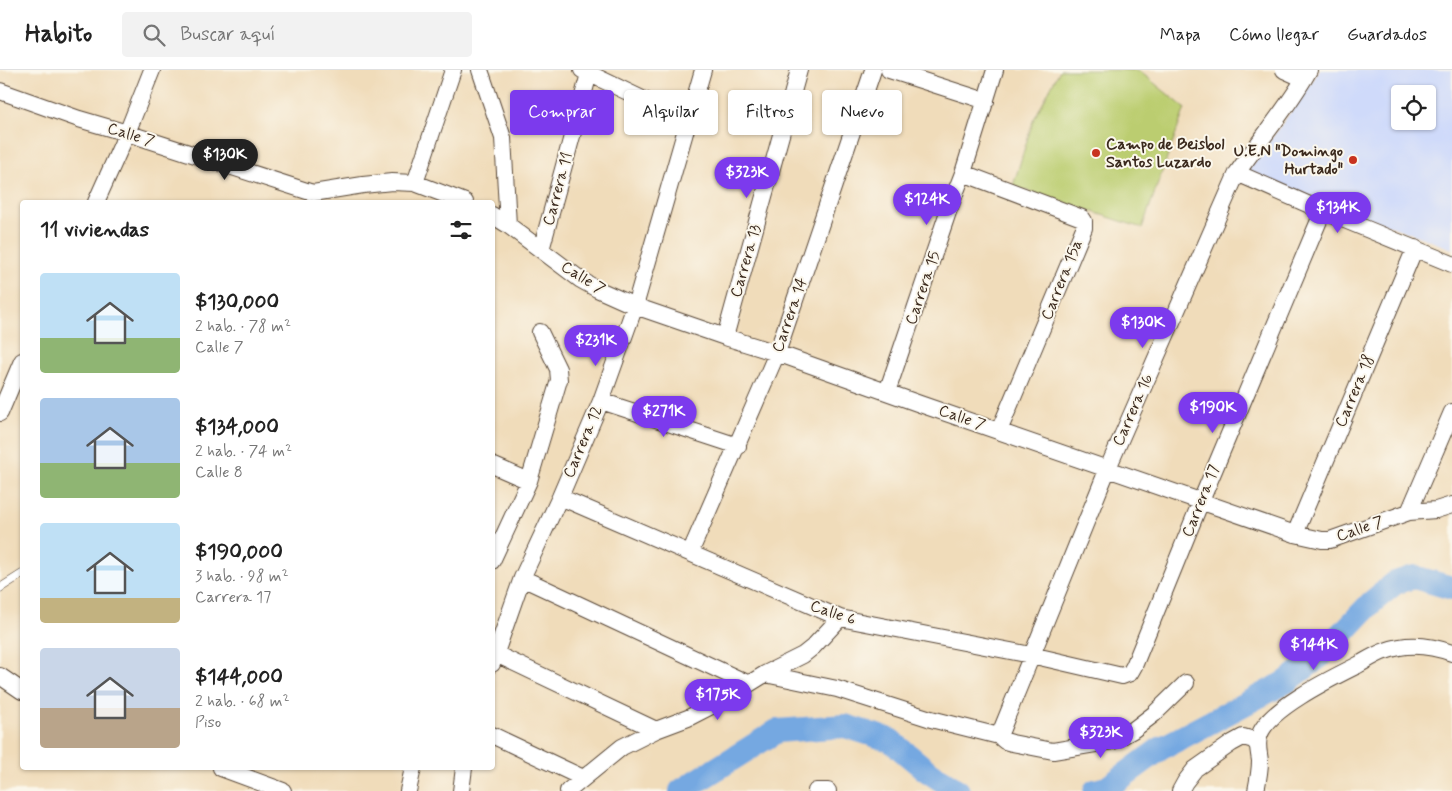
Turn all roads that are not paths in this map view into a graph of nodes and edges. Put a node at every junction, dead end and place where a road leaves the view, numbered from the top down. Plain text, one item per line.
1 (152, 70) edge
2 (453, 70) edge
3 (480, 70) edge
4 (703, 70) edge
5 (800, 70) edge
6 (873, 70) edge
7 (889, 70) edge
8 (996, 70) edge
9 (1284, 70) edge
10 (587, 71) edge
11 (1306, 74) edge
12 (625, 90) edge
13 (697, 90) edge
14 (0, 91) edge
15 (986, 100) junction
16 (127, 133) junction
17 (684, 135) edge
18 (963, 173) junction
19 (1237, 173) junction
20 (415, 183) junction
21 (313, 193) junction
22 (97, 200) edge
23 (329, 200) edge
24 (460, 200) edge
25 (1323, 211) junction
26 (495, 217) edge
27 (508, 225) junction
28 (1415, 248) junction
29 (541, 250) junction
30 (1452, 264) edge
31 (635, 306) junction
32 (540, 332) dead end
33 (725, 337) junction
34 (777, 353) junction
35 (20, 366) edge
36 (887, 392) junction
37 (601, 401) junction
38 (1452, 412) edge
39 (0, 413) edge
40 (999, 431) junction
41 (738, 446) junction
42 (495, 466) edge
43 (1108, 468) junction
44 (529, 481) junction
45 (560, 497) junction
46 (1201, 501) junction
47 (1452, 505) edge
48 (1409, 512) junction
49 (1295, 534) junction
50 (690, 553) junction
51 (495, 555) edge
52 (20, 575) edge
53 (522, 578) junction
54 (0, 588) edge
55 (840, 618) junction
56 (1452, 653) edge
57 (1031, 654) junction
58 (495, 656) edge
59 (495, 659) edge
60 (765, 674) junction
61 (0, 676) edge
62 (1122, 676) joint
63 (1186, 683) dead end
64 (749, 684) junction
65 (20, 690) edge
66 (656, 730) junction
67 (495, 736) edge
68 (999, 736) junction
69 (1258, 746) junction
70 (226, 770) edge
71 (413, 770) edge
72 (464, 770) edge
73 (583, 778) junction
74 (283, 791) edge
75 (408, 791) edge
76 (461, 791) edge
77 (568, 791) edge
78 (816, 791) edge
79 (828, 791) edge
80 (1180, 791) edge
81 (1256, 791) edge

1 - 16 street
2 - 20 street
3 - 27 street
4 - 13 street, Carrera 12
5 - 33 street, Carrera 13
6 - 34 street, Carrera 14
7 - 15 street
8 - 15 street, Carrera 15
9 - 11 street
10 - 12 street
10 - 29 street, Carrera 11
11 - 19 street, Carrera 16
14 - 16 street, Calle 7
15 - 18 street, Carrera 15
16 - 21 street, Calle 7
16 - 22 street
17 - 31 street, Carrera 12
18 - 36 street, Carrera 15
18 - 40 street, Carrera 15a
19 - 25 street
19 - 43 street, Carrera 16
20 - 21 street, Calle 7
20 - 24 street, Calle 7
21 - 23 street
25 - 28 street
25 - 46 street, Carrera 17
26 - 27 street, Calle 7
27 - 29 street, Calle 7
28 - 30 street
28 - 49 street, Carrera 18
29 - 31 street, Calle 7
31 - 33 street, Calle 7
31 - 37 street, Carrera 12
32 - 44 street
33 - 34 street, Calle 7
34 - 36 street, Calle 7
34 - 41 street, Carrera 14
35 - 39 street
36 - 40 street, Calle 7
37 - 41 street
37 - 45 street, Carrera 12
38 - 48 street
40 - 43 street, Calle 7
41 - 50 street, Carrera 14
42 - 44 street
43 - 46 street, Calle 7
43 - 57 street, Carrera 16
44 - 51 street
45 - 50 street, Calle 6
45 - 53 street, Carrera 12
46 - 49 street, Calle 7
46 - 62 street, Carrera 17
47 - 48 street, Calle 7
48 - 49 street, Calle 7
50 - 55 street, Calle 6
52 - 54 lane
53 - 58 street, Carrera 12
53 - 64 street
55 - 57 street, Calle 6
55 - 60 street
56 - 69 street
57 - 62 street, Calle 6
57 - 68 street, Carrera 16
59 - 66 street
60 - 64 street
60 - 68 street
61 - 65 street
63 - 68 street
64 - 66 street
66 - 73 street
67 - 73 street
69 - 80 street
69 - 81 street
70 - 74 street
71 - 75 street
72 - 76 street
73 - 77 street
78 - 79 street

